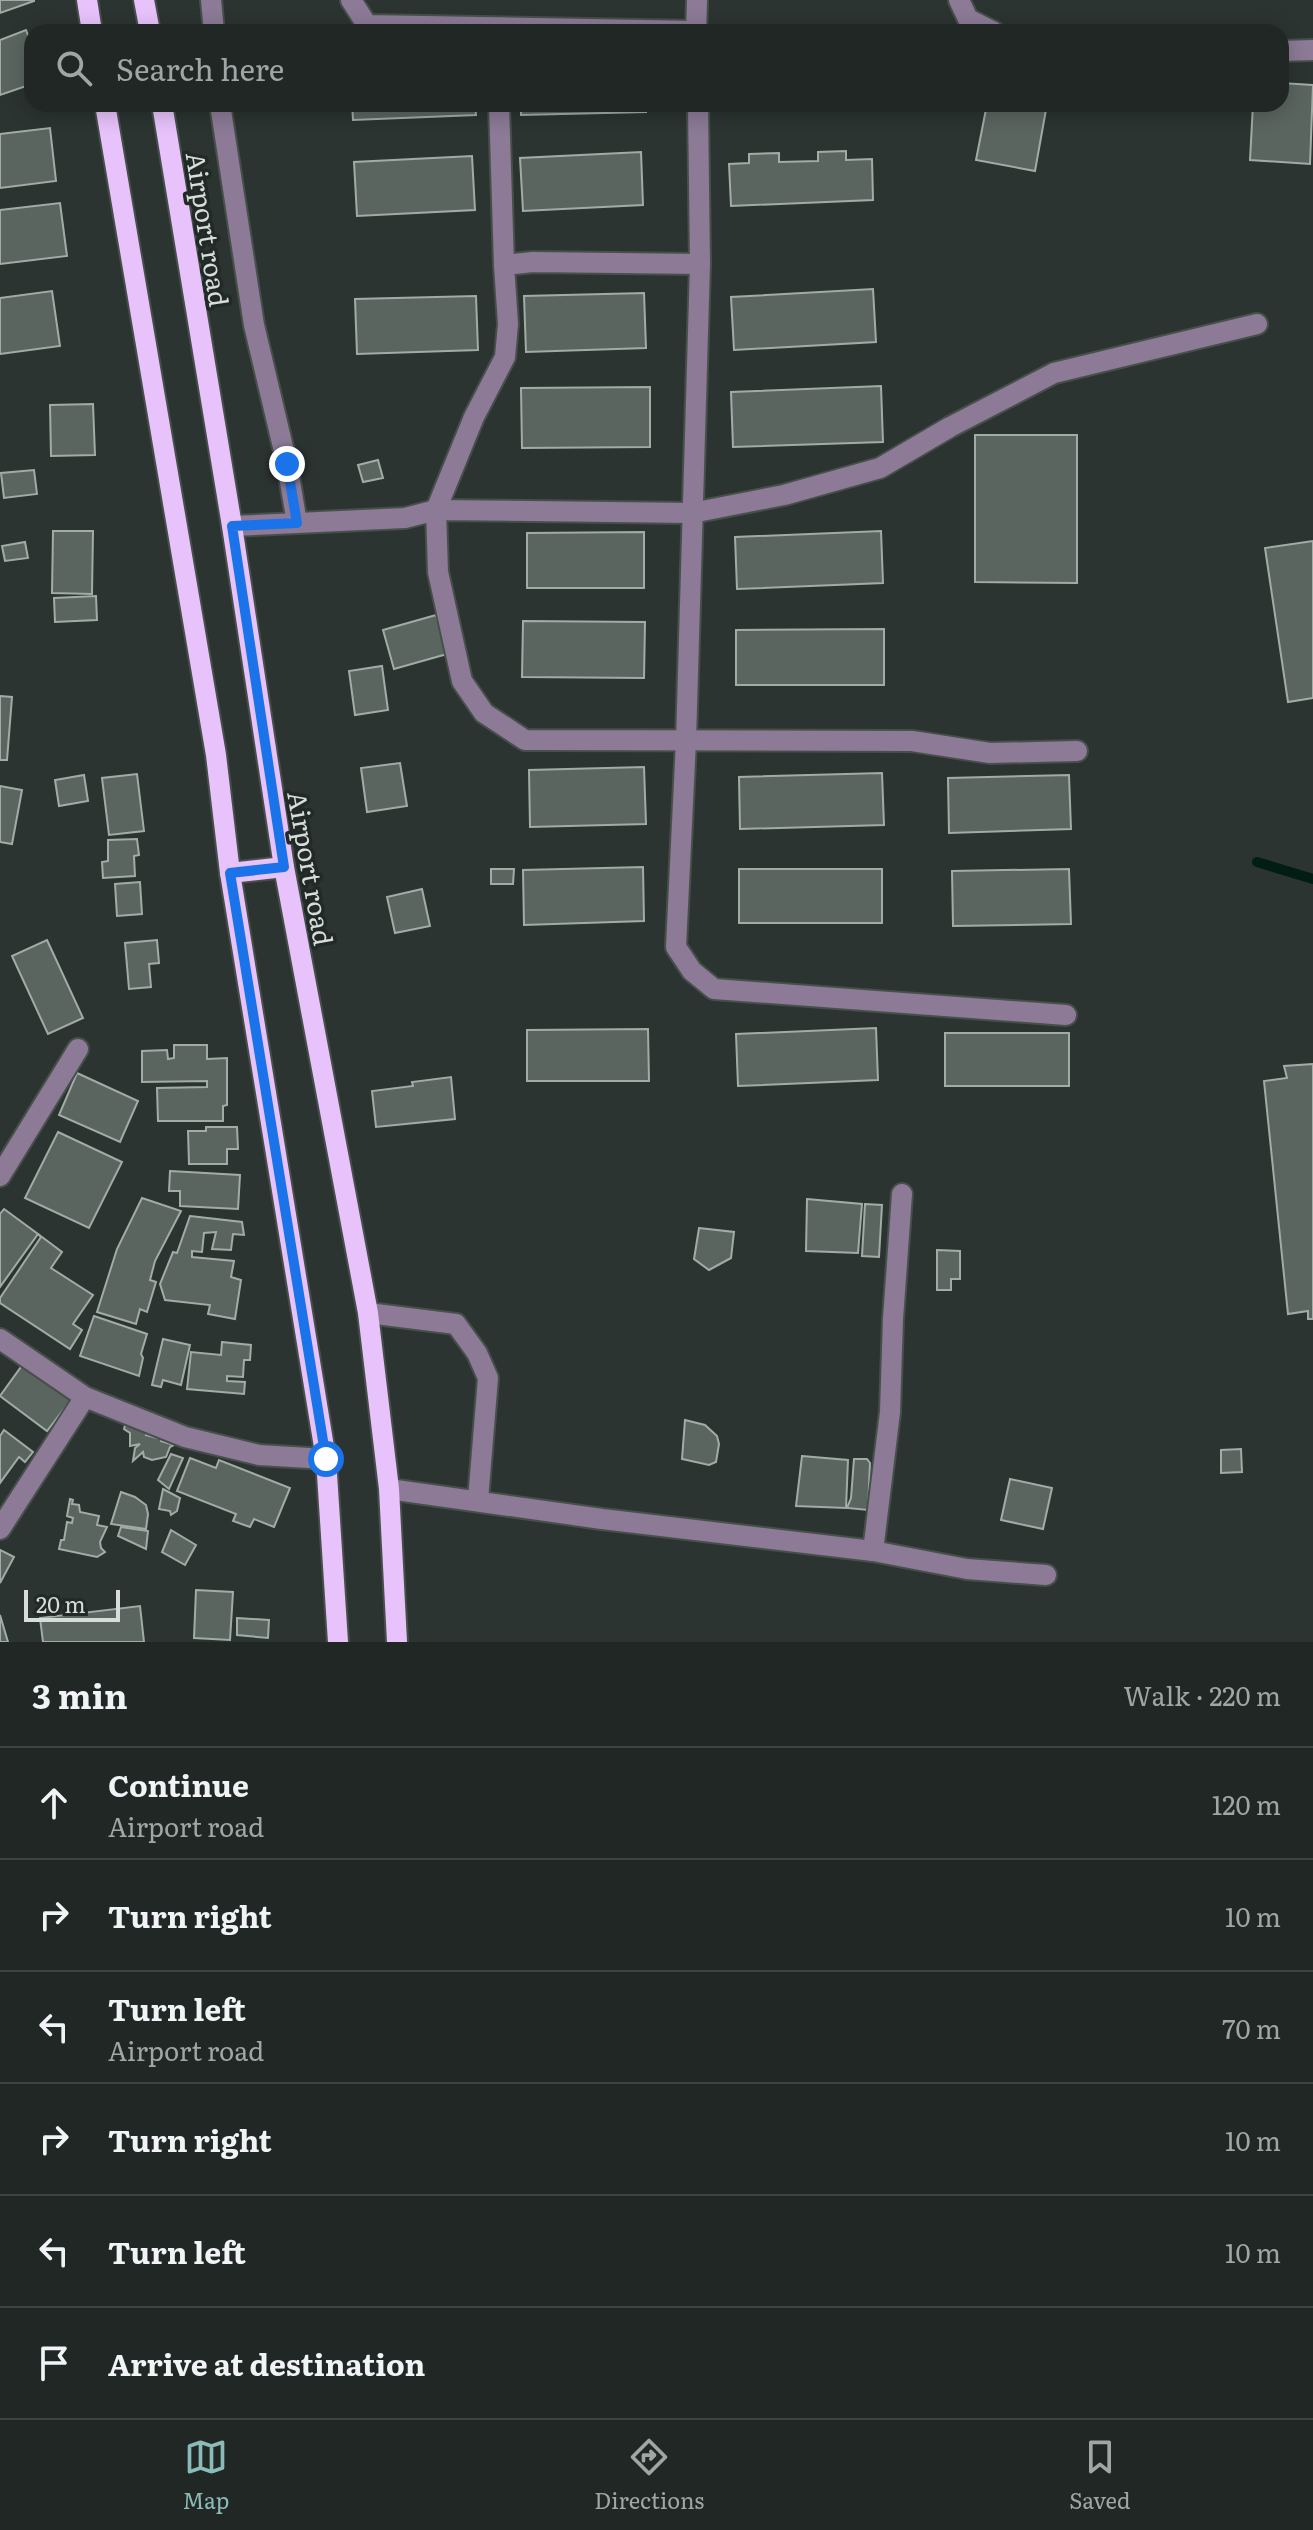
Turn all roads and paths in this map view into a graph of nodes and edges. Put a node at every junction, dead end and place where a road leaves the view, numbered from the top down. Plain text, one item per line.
1 (87, 0) edge
2 (144, 0) edge
3 (211, 0) edge
4 (351, 0) edge
5 (697, 0) edge
6 (959, 0) edge
7 (91, 24) edge
8 (148, 24) edge
9 (213, 24) edge
10 (366, 24) edge
11 (696, 24) edge
12 (978, 24) edge
13 (1313, 50) edge
14 (1289, 51) edge
15 (106, 112) edge
16 (163, 112) edge
17 (221, 112) edge
18 (499, 112) edge
19 (698, 112) edge
20 (700, 264) junction
21 (504, 265) junction
22 (1257, 324) dead end
23 (436, 510) junction
24 (692, 513) junction
25 (297, 523) junction
26 (232, 526) junction
27 (686, 741) junction
28 (1077, 751) dead end
29 (284, 867) junction
30 (230, 873) junction
31 (1066, 1015) dead end
32 (78, 1049) dead end
33 (0, 1176) edge
34 (902, 1194) dead end
35 (368, 1313) junction
36 (0, 1339) edge
37 (85, 1397) junction
38 (326, 1459) junction
39 (389, 1489) junction
40 (478, 1500) junction
41 (0, 1529) edge
42 (873, 1551) junction
43 (1046, 1575) dead end
44 (338, 1642) edge
45 (397, 1642) edge

1 - 7 main road
2 - 8 main road
3 - 9 street
4 - 10 street
5 - 11 street
6 - 12 street
13 - 14 street
15 - 30 main road
16 - 26 main road, Airport road
17 - 25 street
18 - 21 street
19 - 20 street
20 - 21 street
20 - 24 street
21 - 23 street
22 - 24 street
23 - 24 street
23 - 25 street
23 - 27 street
24 - 27 street
25 - 26 street
26 - 29 main road, Airport road
27 - 28 street
27 - 31 street
29 - 30 main road
29 - 35 main road, Airport road
30 - 38 main road
32 - 33 street
34 - 42 street
35 - 39 main road, Airport road
35 - 40 street
36 - 37 street
37 - 38 street
37 - 41 street
38 - 44 main road
39 - 40 street
39 - 45 main road, Airport road
40 - 42 street
42 - 43 street

